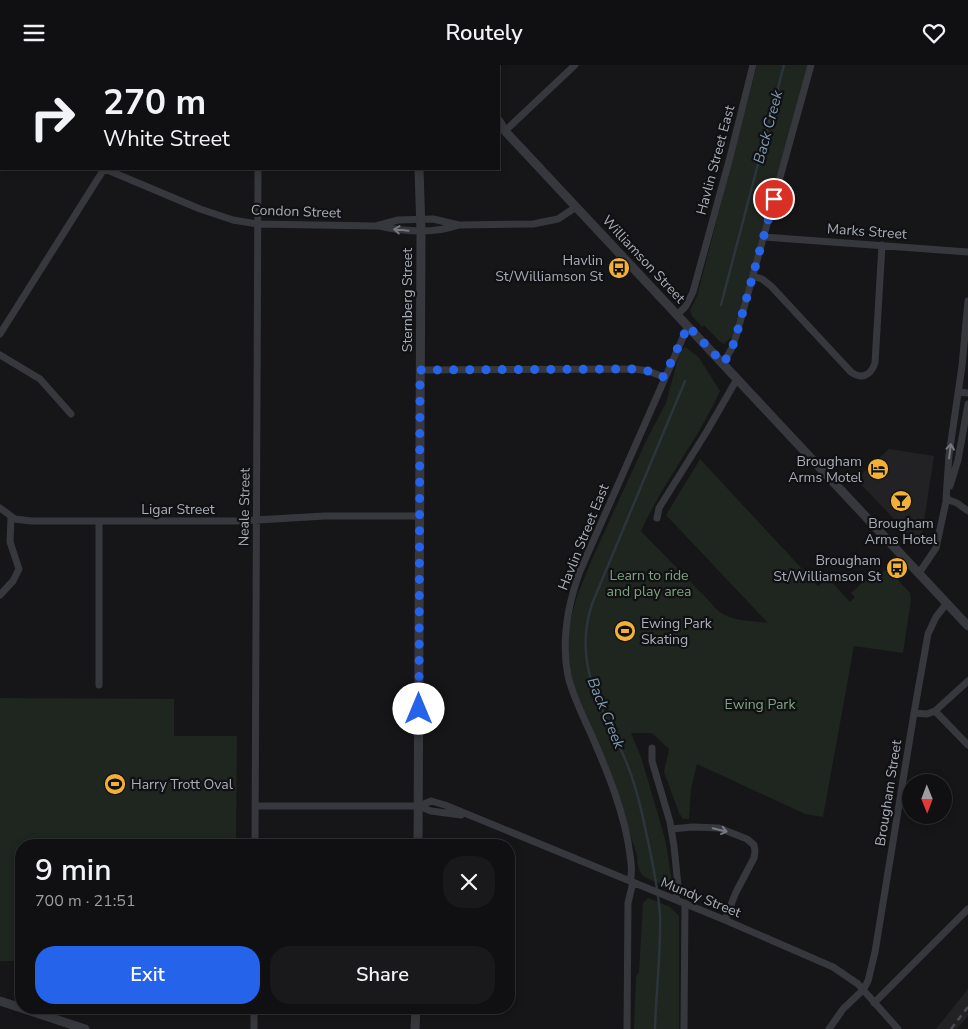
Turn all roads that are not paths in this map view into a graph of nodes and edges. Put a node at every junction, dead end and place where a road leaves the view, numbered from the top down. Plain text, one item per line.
1 (575, 65) edge
2 (753, 65) edge
3 (811, 65) edge
4 (502, 129) edge
5 (103, 170) edge
6 (106, 170) edge
7 (258, 170) edge
8 (420, 171) edge
9 (576, 207) junction
10 (421, 219) junction
11 (258, 224) junction
12 (376, 225) junction
13 (459, 225) junction
14 (421, 231) junction
15 (764, 237) junction
16 (882, 245) junction
17 (968, 251) edge
18 (753, 276) junction
19 (968, 301) edge
20 (677, 315) junction
21 (688, 326) junction
22 (0, 334) edge
23 (0, 355) edge
24 (723, 363) junction
25 (420, 370) junction
26 (664, 377) junction
27 (737, 379) junction
28 (958, 393) junction
29 (968, 393) edge
30 (957, 402) junction
31 (968, 404) edge
32 (71, 414) dead end
33 (946, 499) junction
34 (0, 508) edge
35 (968, 511) edge
36 (420, 516) junction
37 (11, 517) junction
38 (657, 518) dead end
39 (99, 521) junction
40 (256, 521) junction
41 (919, 573) junction
42 (0, 595) edge
43 (947, 603) junction
44 (968, 625) edge
45 (968, 681) edge
46 (99, 685) dead end
47 (935, 711) junction
48 (914, 713) junction
49 (968, 745) edge
50 (652, 748) dead end
51 (256, 806) junction
52 (418, 806) junction
53 (671, 829) junction
54 (255, 839) edge
55 (418, 839) edge
56 (631, 882) junction
57 (676, 899) junction
58 (685, 903) junction
59 (968, 909) edge
60 (725, 920) junction
61 (863, 990) junction
62 (0, 995) edge
63 (0, 1001) edge
64 (15, 1001) edge
65 (874, 1003) junction
66 (15, 1006) edge
67 (43, 1014) edge
68 (254, 1014) edge
69 (417, 1014) edge
70 (419, 1014) edge
71 (46, 1015) joint
72 (85, 1029) edge
73 (254, 1029) edge
74 (415, 1029) edge
75 (421, 1029) edge
76 (627, 1029) edge
77 (684, 1029) edge
78 (829, 1029) edge
79 (898, 1029) edge

1 - 4 street
2 - 20 street, Havlin Street East
3 - 15 street
4 - 9 street, Williamson Street
5 - 22 street
6 - 11 street, Condon Street
7 - 11 street, Neale Street
8 - 10 street, Sternberg Street
9 - 13 street, Condon Street
9 - 20 street, Williamson Street
10 - 12 street, Condon Street
10 - 13 street, Condon Street
10 - 14 street, Sternberg Street
11 - 12 street, Condon Street
11 - 40 street, Neale Street
14 -> 12 street, Condon Street
13 - 14 street, Condon Street
14 - 25 street, Sternberg Street
15 - 16 street, Marks Street
15 - 18 street
16 - 17 street, Marks Street
16 - 18 street
18 - 24 street
19 - 28 street
20 - 21 street, Williamson Street
21 - 24 street, Williamson Street
21 - 26 street, Havlin Street East
23 - 32 street
24 - 27 street, Williamson Street
25 - 26 street
25 - 36 street, Sternberg Street
26 - 56 street, Havlin Street East
27 - 38 street
27 - 41 street, Williamson Street
28 - 29 street
28 - 30 street
30 - 31 street
33 -> 30 street
31 - 33 street
33 - 35 street
33 - 41 street
34 - 37 street, Ligar Street
36 - 40 street, Ligar Street
36 - 52 street, Sternberg Street
37 - 39 street, Ligar Street
37 - 42 street
39 - 40 street, Ligar Street
39 - 46 street
40 - 51 street, Neale Street
41 - 43 street, Williamson Street
43 - 44 street, Williamson Street
43 - 48 street, Brougham Street
45 - 47 street
47 - 48 street
47 - 49 street
48 - 61 street, Brougham Street
50 - 53 street
51 - 52 street, Mundy Street
51 - 54 street, Neale Street
52 - 55 street, Sternberg Street
52 - 56 street, Mundy Street
53 - 57 street
53 -> 60 street
56 - 57 street, Mundy Street
56 - 76 street, Havlin Street East
57 - 58 street, Mundy Street
58 - 60 street, Mundy Street
58 - 77 street
59 - 65 street
60 - 61 street, Mundy Street
61 - 65 street, Mundy Street
61 - 78 street
62 - 64 street
63 - 66 street
65 - 79 street, Mundy Street
67 - 71 street
68 - 73 street
69 - 74 street
70 - 75 street
71 - 72 street

